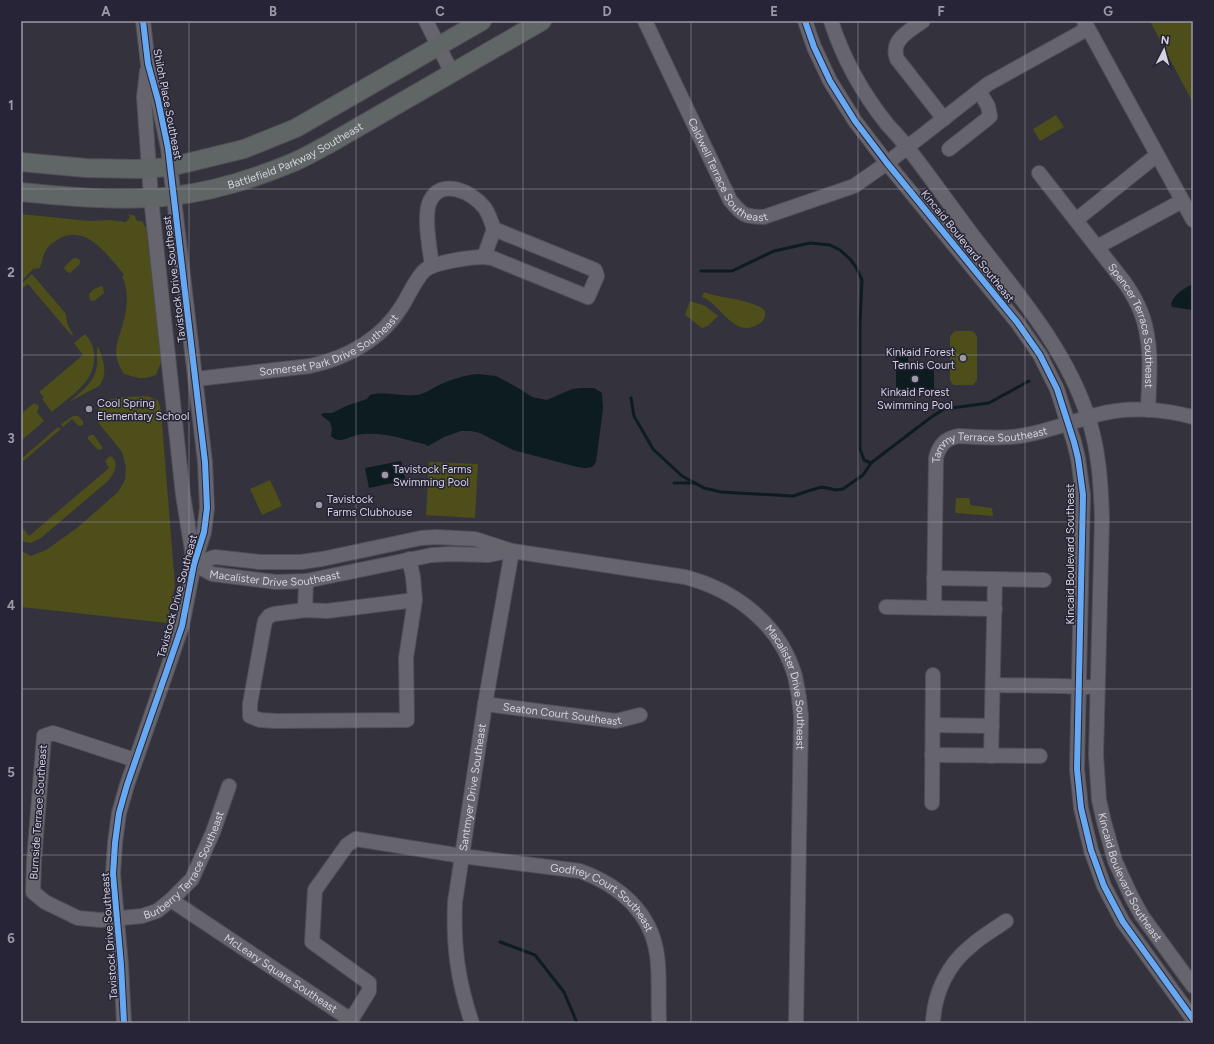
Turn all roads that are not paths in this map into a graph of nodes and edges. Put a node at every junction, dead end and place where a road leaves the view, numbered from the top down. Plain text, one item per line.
1 (143, 21) edge
2 (426, 21) edge
3 (482, 21) edge
4 (542, 21) edge
5 (645, 21) edge
6 (805, 21) edge
7 (831, 21) edge
8 (923, 21) edge
9 (1086, 25) edge
10 (438, 46) junction
11 (148, 64) junction
12 (452, 73) junction
13 (979, 91) junction
14 (944, 119) junction
15 (907, 147) junction
16 (949, 149) dead end
17 (1157, 155) junction
18 (21, 162) edge
19 (887, 163) junction
20 (170, 166) junction
21 (148, 168) junction
22 (1039, 173) dead end
23 (21, 192) edge
24 (173, 196) junction
25 (151, 198) junction
26 (1182, 201) junction
27 (1076, 220) junction
28 (1193, 220) edge
29 (494, 229) junction
30 (1097, 247) junction
31 (484, 257) junction
32 (432, 266) junction
33 (196, 379) junction
34 (1148, 410) junction
35 (1193, 417) edge
36 (1088, 418) junction
37 (1068, 423) junction
38 (512, 551) junction
39 (409, 559) junction
40 (194, 564) junction
41 (934, 578) junction
42 (995, 579) junction
43 (1044, 580) dead end
44 (306, 581) junction
45 (415, 600) junction
46 (886, 607) dead end
47 (934, 608) junction
48 (995, 609) junction
49 (305, 610) junction
50 (933, 675) dead end
51 (993, 685) junction
52 (1079, 687) junction
53 (1097, 688) junction
54 (485, 704) junction
55 (640, 715) dead end
56 (933, 725) junction
57 (992, 726) junction
58 (932, 755) junction
59 (991, 756) junction
60 (1040, 756) dead end
61 (135, 760) junction
62 (229, 786) dead end
63 (932, 803) dead end
64 (462, 856) junction
65 (171, 900) junction
66 (117, 918) junction
67 (1006, 921) dead end
68 (1193, 986) edge
69 (1193, 1019) edge
70 (659, 1020) dead end
71 (124, 1023) edge
72 (472, 1023) edge
73 (796, 1023) edge
74 (933, 1023) edge

1 - 11 street, Shiloh Place Southeast
2 - 10 street
3 - 10 main road
4 - 12 main road, Battlefield Parkway Southeast
5 - 19 street, Caldwell Terrace Southeast
6 - 19 street, Kincaid Boulevard Southeast
7 - 15 street, Kincaid Boulevard Southeast
8 - 14 street
9 - 13 street
9 - 17 street
10 - 12 street
10 - 20 main road
11 - 20 street, Shiloh Place Southeast
11 - 21 street, Shiloh Place Southeast
12 - 24 main road, Battlefield Parkway Southeast
13 - 14 street
13 - 16 street
14 - 15 street
15 - 19 street
15 - 36 street, Kincaid Boulevard Southeast
17 - 26 street
17 - 27 street
18 - 21 main road
19 - 37 street, Kincaid Boulevard Southeast
20 - 21 main road
20 - 24 street, Tavistock Drive Southeast
21 - 25 street, Tavistock Drive Southeast
22 - 27 street, Spencer Terrace Southeast
23 - 25 main road, Battlefield Parkway Southeast
24 - 25 main road, Battlefield Parkway Southeast
24 - 33 street, Tavistock Drive Southeast
25 - 40 street, Tavistock Drive Southeast
26 - 28 street
26 - 30 street
27 - 30 street, Spencer Terrace Southeast
29 - 31 street
29 - 31 street
29 - 32 street
30 - 34 street, Spencer Terrace Southeast
31 - 32 street
32 - 33 street, Somerset Park Drive Southeast
33 - 40 street, Tavistock Drive Southeast
34 - 35 street, Tammy Terrace Southeast
34 - 36 street, Tammy Terrace Southeast
36 - 37 street, Tammy Terrace Southeast
36 - 53 street, Kincaid Boulevard Southeast
37 - 41 street, Tammy Terrace Southeast
37 - 52 street, Kincaid Boulevard Southeast
38 - 39 street, Macalister Drive Southeast
38 - 40 street, Macalister Drive Southeast
38 - 54 street, Santmyer Drive Southeast
38 - 73 street, Macalister Drive Southeast
39 - 44 street, Macalister Drive Southeast
39 - 45 street
40 - 44 street, Macalister Drive Southeast
40 - 61 street, Tavistock Drive Southeast
41 - 42 street
41 - 47 street, Tammy Terrace Southeast
42 - 43 street
42 - 48 street
44 - 49 street
45 - 49 street
45 - 49 street
46 - 47 street
47 - 48 street
48 - 51 street
50 - 56 street
51 - 52 street
51 - 57 street
52 - 53 street
52 - 69 street, Kincaid Boulevard Southeast
53 - 68 street, Kincaid Boulevard Southeast
54 - 55 street, Seaton Court Southeast
54 - 64 street, Santmyer Drive Southeast
56 - 57 street
56 - 58 street
57 - 59 street
58 - 59 street
58 - 63 street
59 - 60 street
61 - 66 street, Tavistock Drive Southeast
61 - 66 street, Burnside Terrace Southeast
62 - 65 street, Burberry Terrace Southeast
64 - 65 street, McLeary Square Southeast
64 - 70 street, Godfrey Court Southeast
64 - 72 street, Santmyer Drive Southeast
65 - 66 street, Burberry Terrace Southeast
66 - 71 street, Tavistock Drive Southeast
67 - 74 street

